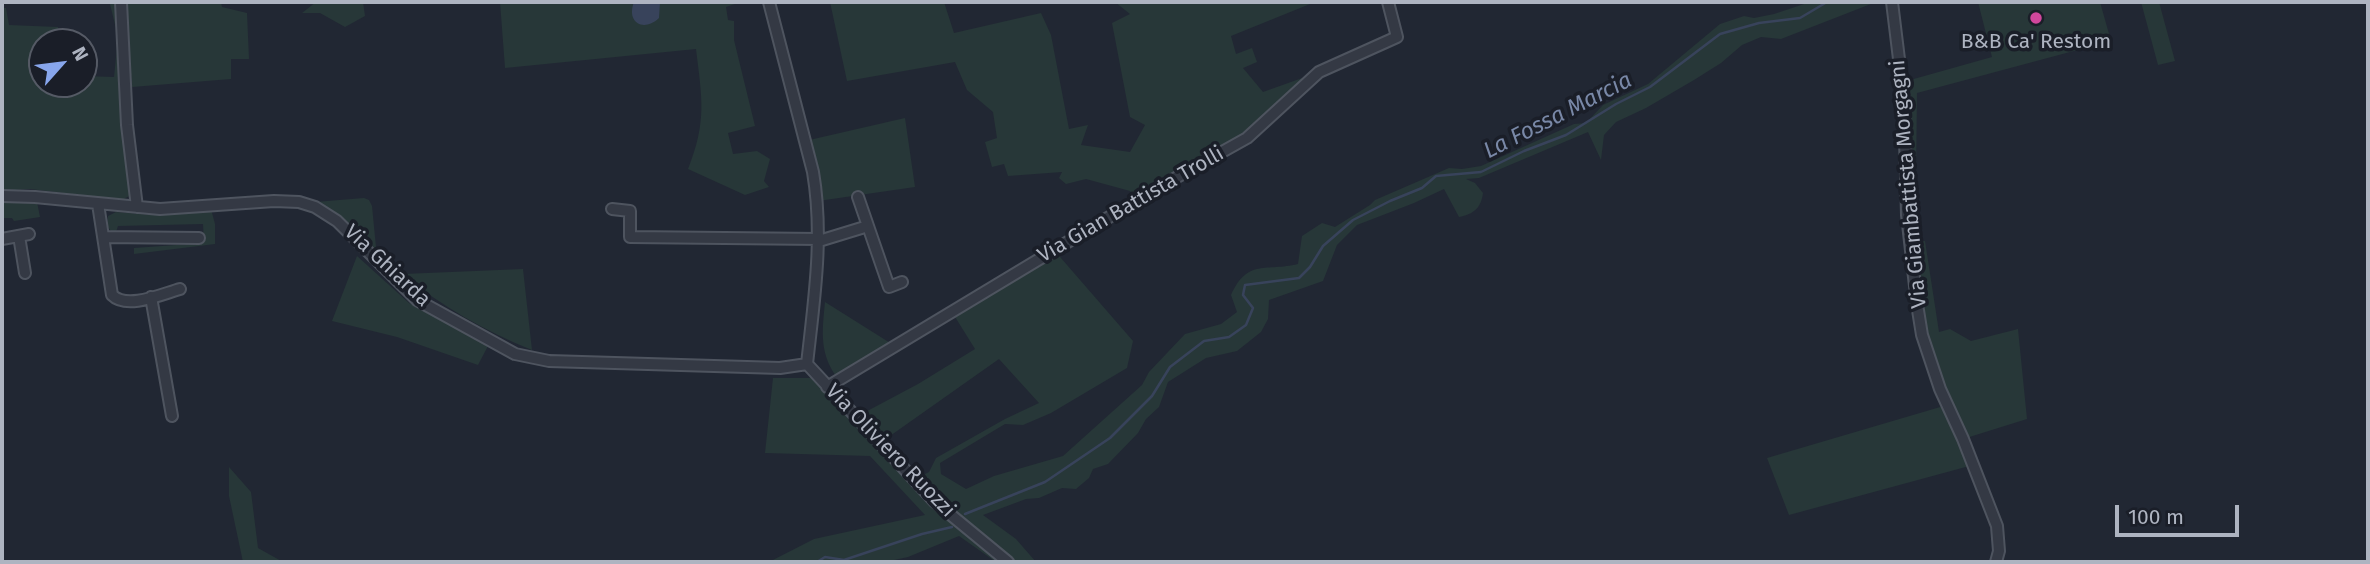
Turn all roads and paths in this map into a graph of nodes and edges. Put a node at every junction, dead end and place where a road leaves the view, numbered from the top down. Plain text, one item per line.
1 (121, 2) edge
2 (769, 2) edge
3 (1388, 2) edge
4 (1892, 2) edge
5 (2, 196) edge
6 (858, 197) dead end
7 (98, 204) junction
8 (137, 207) junction
9 (612, 209) dead end
10 (868, 226) junction
11 (104, 237) junction
12 (199, 237) dead end
13 (2, 239) edge
14 (819, 240) junction
15 (24, 273) dead end
16 (902, 282) dead end
17 (180, 289) dead end
18 (151, 297) junction
19 (807, 364) junction
20 (827, 387) junction
21 (172, 416) dead end
22 (1008, 562) edge
23 (1996, 562) edge

1 - 8 street
2 - 14 street
3 - 20 street, Via Gian Battista Trolli
4 - 23 street, Via Giambattista Morgagni
5 - 7 street, Via Ghiarda
6 - 10 street
7 - 8 street, Via Ghiarda
7 - 11 street
8 - 19 street, Via Ghiarda
9 - 14 street
10 - 14 street
10 - 16 street
11 - 12 street
11 - 18 street
13 - 15 street
14 - 19 street
17 - 18 street
18 - 21 street
19 - 20 street, Via Oliviero Ruozzi
20 - 22 street, Via Oliviero Ruozzi

